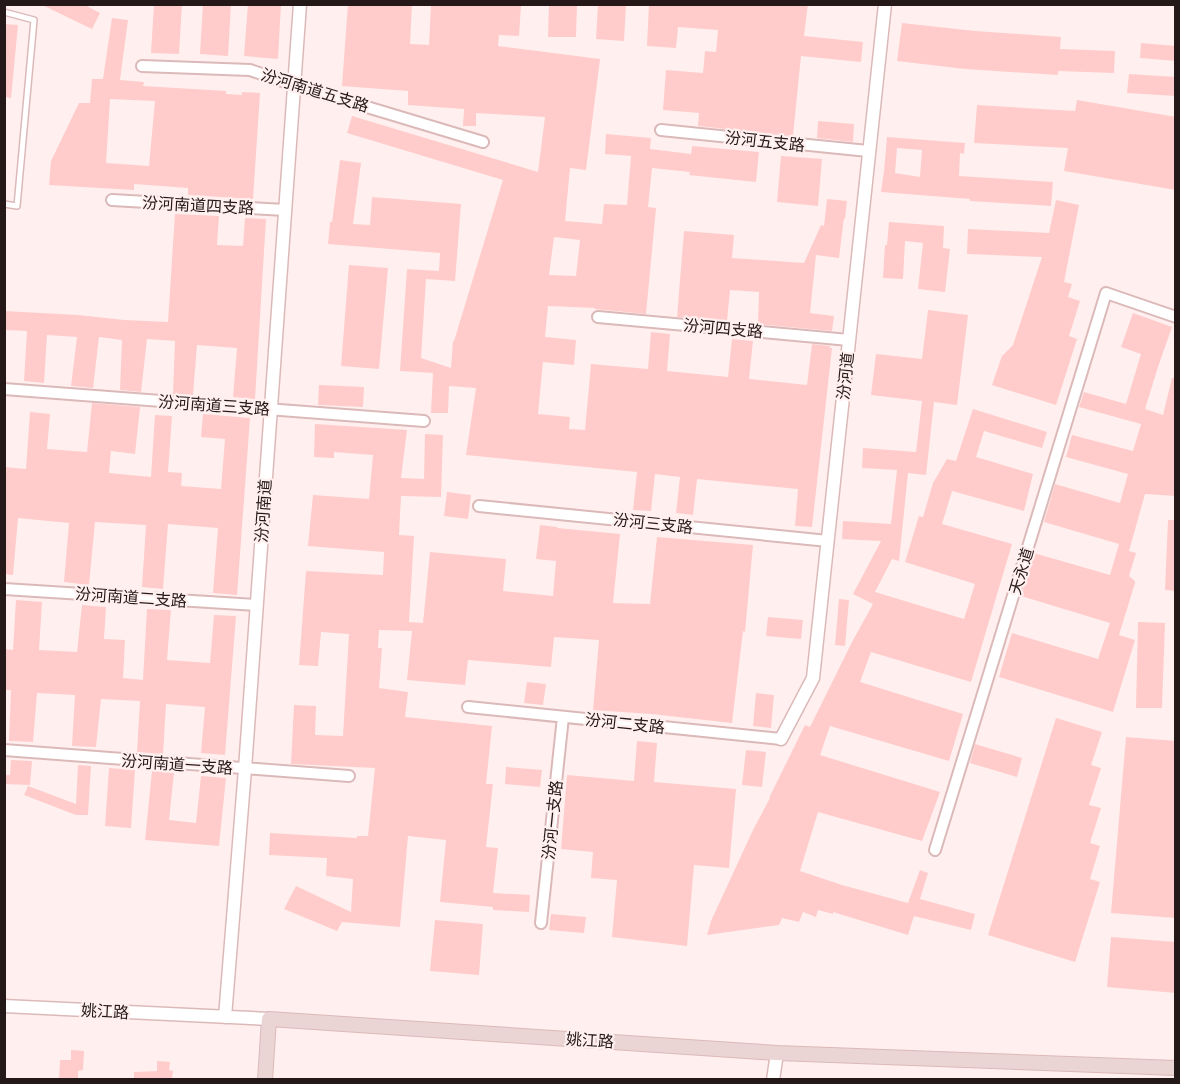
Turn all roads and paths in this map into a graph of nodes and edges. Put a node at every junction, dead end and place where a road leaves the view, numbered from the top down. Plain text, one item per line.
1 (300, 4) edge
2 (885, 4) edge
3 (4, 12) edge
4 (142, 66) dead end
5 (294, 85) junction
6 (661, 130) dead end
7 (483, 142) dead end
8 (868, 151) junction
9 (112, 200) dead end
10 (4, 204) edge
11 (285, 210) junction
12 (598, 317) dead end
13 (1176, 317) edge
14 (849, 340) junction
15 (4, 388) edge
16 (271, 409) junction
17 (424, 421) dead end
18 (479, 506) dead end
19 (828, 541) junction
20 (4, 589) edge
21 (257, 605) junction
22 (468, 707) dead end
23 (563, 717) junction
24 (781, 739) joint
25 (4, 750) edge
26 (245, 769) junction
27 (349, 776) dead end
28 (935, 850) dead end
29 (541, 923) dead end
30 (4, 1006) edge
31 (225, 1017) junction
32 (269, 1019) junction
33 (777, 1053) junction
34 (1176, 1068) edge
35 (265, 1080) edge
36 (773, 1080) edge

1 - 5 street, 汾河南道
2 - 8 street, 汾河道
3 - 10 lane
4 - 5 street, 汾河南道五支路
5 - 7 street, 汾河南道五支路
5 - 11 street, 汾河南道
6 - 8 street, 汾河五支路
8 - 14 street, 汾河道
9 - 11 street, 汾河南道四支路
11 - 16 street, 汾河南道
12 - 14 street, 汾河四支路
13 - 28 street, 天永道
14 - 19 street, 汾河道
15 - 16 street, 汾河南道三支路
16 - 17 street, 汾河南道三支路
16 - 21 street, 汾河南道
18 - 19 street, 汾河三支路
19 - 24 street, 汾河道
20 - 21 street, 汾河南道二支路
21 - 26 street, 汾河南道
22 - 23 street, 汾河二支路
23 - 24 street, 汾河二支路
23 - 29 street, 汾河一支路
25 - 26 street, 汾河南道一支路
26 - 27 street, 汾河南道一支路
26 - 31 street, 汾河南道
30 - 31 street, 姚江路
31 - 32 street, 姚江路
32 - 33 main road, 姚江路
32 - 35 main road
33 - 34 main road, 姚江路
33 - 36 street

